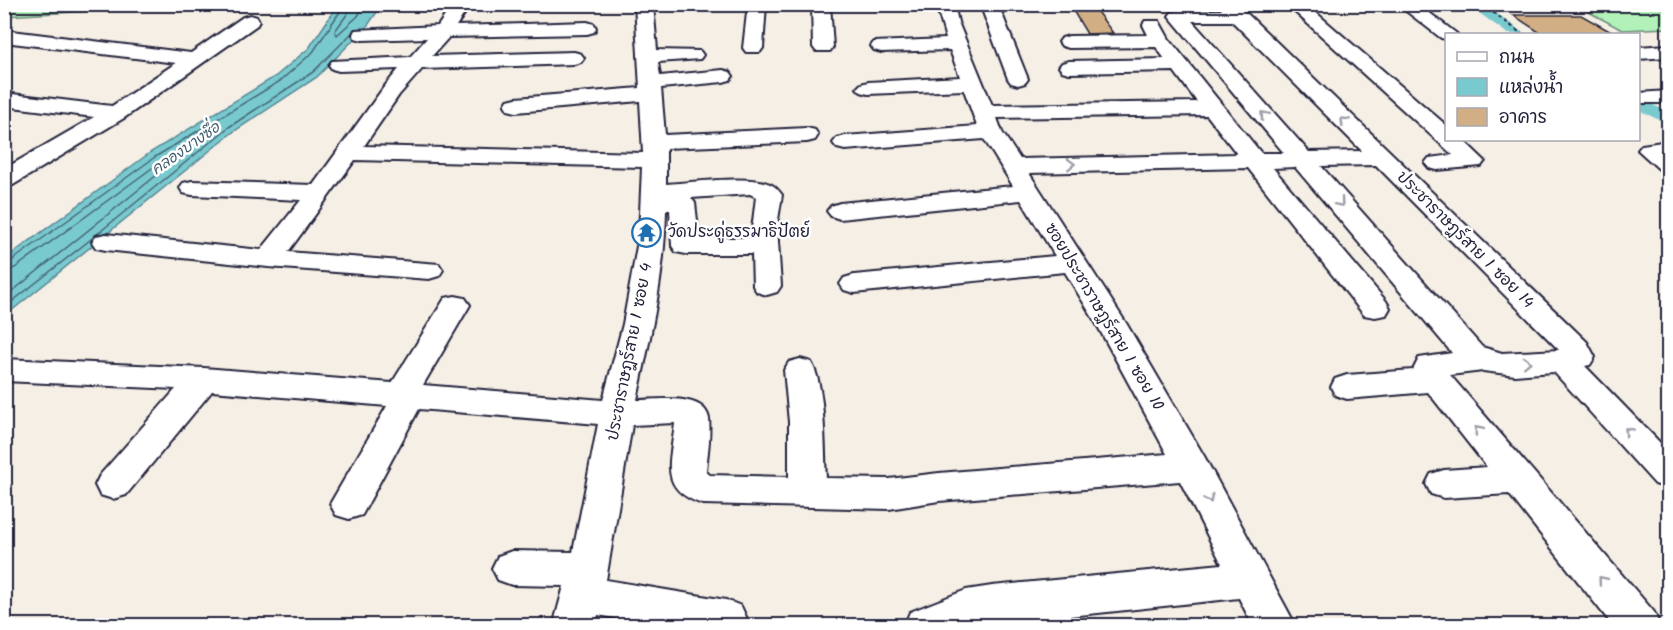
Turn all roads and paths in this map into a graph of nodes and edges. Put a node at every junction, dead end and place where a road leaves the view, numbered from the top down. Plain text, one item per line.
1 (462, 4) edge
2 (644, 4) edge
3 (757, 4) edge
4 (821, 4) edge
5 (945, 4) edge
6 (989, 4) edge
7 (1295, 4) edge
8 (1406, 4) edge
9 (1482, 4) edge
10 (1231, 10) edge
11 (250, 21) dead end
12 (587, 28) dead end
13 (443, 32) junction
14 (1447, 33) edge
15 (1521, 33) edge
16 (362, 34) dead end
17 (4, 36) edge
18 (1069, 42) dead end
19 (958, 44) junction
20 (881, 46) dead end
21 (823, 47) dead end
22 (753, 48) dead end
23 (1668, 51) edge
24 (1640, 53) edge
25 (693, 55) dead end
26 (574, 58) dead end
27 (195, 59) junction
28 (415, 64) junction
29 (339, 65) dead end
30 (1180, 65) junction
31 (1069, 68) dead end
32 (723, 76) dead end
33 (648, 78) junction
34 (1018, 79) dead end
35 (972, 83) junction
36 (868, 88) dead end
37 (1668, 97) edge
38 (1643, 98) dead end
39 (4, 99) edge
40 (516, 105) dead end
41 (1214, 108) junction
42 (116, 112) junction
43 (987, 122) junction
44 (807, 135) dead end
45 (1445, 135) edge
46 (1451, 141) edge
47 (845, 142) dead end
48 (1668, 148) edge
49 (654, 151) junction
50 (1381, 158) junction
51 (1302, 159) junction
52 (343, 160) junction
53 (1254, 160) junction
54 (1437, 163) dead end
55 (1668, 164) edge
56 (1012, 166) junction
57 (4, 180) edge
58 (192, 188) dead end
59 (1029, 192) junction
60 (320, 193) junction
61 (654, 197) junction
62 (840, 211) dead end
63 (106, 242) dead end
64 (765, 246) junction
65 (268, 259) junction
66 (1073, 263) junction
67 (429, 270) dead end
68 (854, 284) dead end
69 (767, 286) dead end
70 (455, 305) dead end
71 (1375, 308) dead end
72 (1480, 361) junction
73 (1562, 361) junction
74 (4, 370) edge
75 (800, 370) dead end
76 (204, 380) junction
77 (1436, 380) junction
78 (1347, 387) dead end
79 (405, 395) junction
80 (617, 413) junction
81 (1191, 466) junction
82 (1668, 474) edge
83 (1518, 479) junction
84 (1444, 484) dead end
85 (113, 485) dead end
86 (808, 491) junction
87 (349, 504) dead end
88 (512, 568) dead end
89 (1250, 579) junction
90 (582, 596) edge
91 (726, 619) dead end
92 (925, 626) edge
93 (1275, 626) edge
94 (1639, 626) edge

1 - 13 street
2 - 33 street, ประชาราษฎร์สาย 1 ซอย 4
3 - 22 street
4 - 21 street
5 - 19 street, ซอยประชาราษฎร์สาย 1 ซอย 10
6 - 34 street
7 - 45 street
8 - 14 street
9 - 15 path
50 -> 10 street, ประชาราษฎร์สาย 1 ซอย 14
51 -> 10 street
11 - 27 street
12 - 13 street
13 - 16 street
13 - 28 street
17 - 27 street
18 - 30 street
19 - 20 street
19 - 35 street, ซอยประชาราษฎร์สาย 1 ซอย 10
23 - 24 street
25 - 33 street
26 - 28 street
27 - 42 street
28 - 29 street
28 - 52 street
30 - 31 street
30 - 41 street
32 - 33 street
33 - 40 street
33 - 49 street, ประชาราษฎร์สาย 1 ซอย 4
35 - 36 street
35 - 43 street, ซอยประชาราษฎร์สาย 1 ซอย 10
37 - 38 street
39 - 42 street
41 - 43 street
41 - 53 street
42 - 57 street
43 - 47 street
43 - 56 street, ซอยประชาราษฎร์สาย 1 ซอย 10
44 - 49 street
46 - 54 street
48 - 55 street
49 - 52 street
49 - 61 street, ประชาราษฎร์สาย 1 ซอย 4
50 - 51 street
50 - 73 street, ประชาราษฎร์สาย 1 ซอย 14
51 - 53 street
51 -> 72 street
52 - 60 street
56 -> 53 street
53 - 71 street
56 - 59 street, ซอยประชาราษฎร์สาย 1 ซอย 10
58 - 60 street
59 - 62 street
59 - 66 street, ซอยประชาราษฎร์สาย 1 ซอย 10
60 - 65 street
61 - 64 street
61 - 64 street
61 - 80 street, ประชาราษฎร์สาย 1 ซอย 4
63 - 65 street
64 - 69 street
65 - 67 street
66 - 68 street
66 - 81 street, ซอยประชาราษฎร์สาย 1 ซอย 10
70 - 79 street
72 -> 73 street
72 - 77 street
82 -> 73 street
74 - 76 street
75 - 86 street
76 - 79 street
76 - 85 street
77 - 78 street
83 -> 77 street
79 - 80 street
79 - 87 street
80 - 86 street
80 - 90 street, ประชาราษฎร์สาย 1 ซอย 4
81 - 86 street
81 -> 89 street, ซอยประชาราษฎร์สาย 1 ซอย 10
83 - 84 street
94 -> 83 street
88 - 90 street
89 - 92 street
89 - 93 street, ซอยประชาราษฎร์สาย 1 ซอย 10
90 - 91 street

